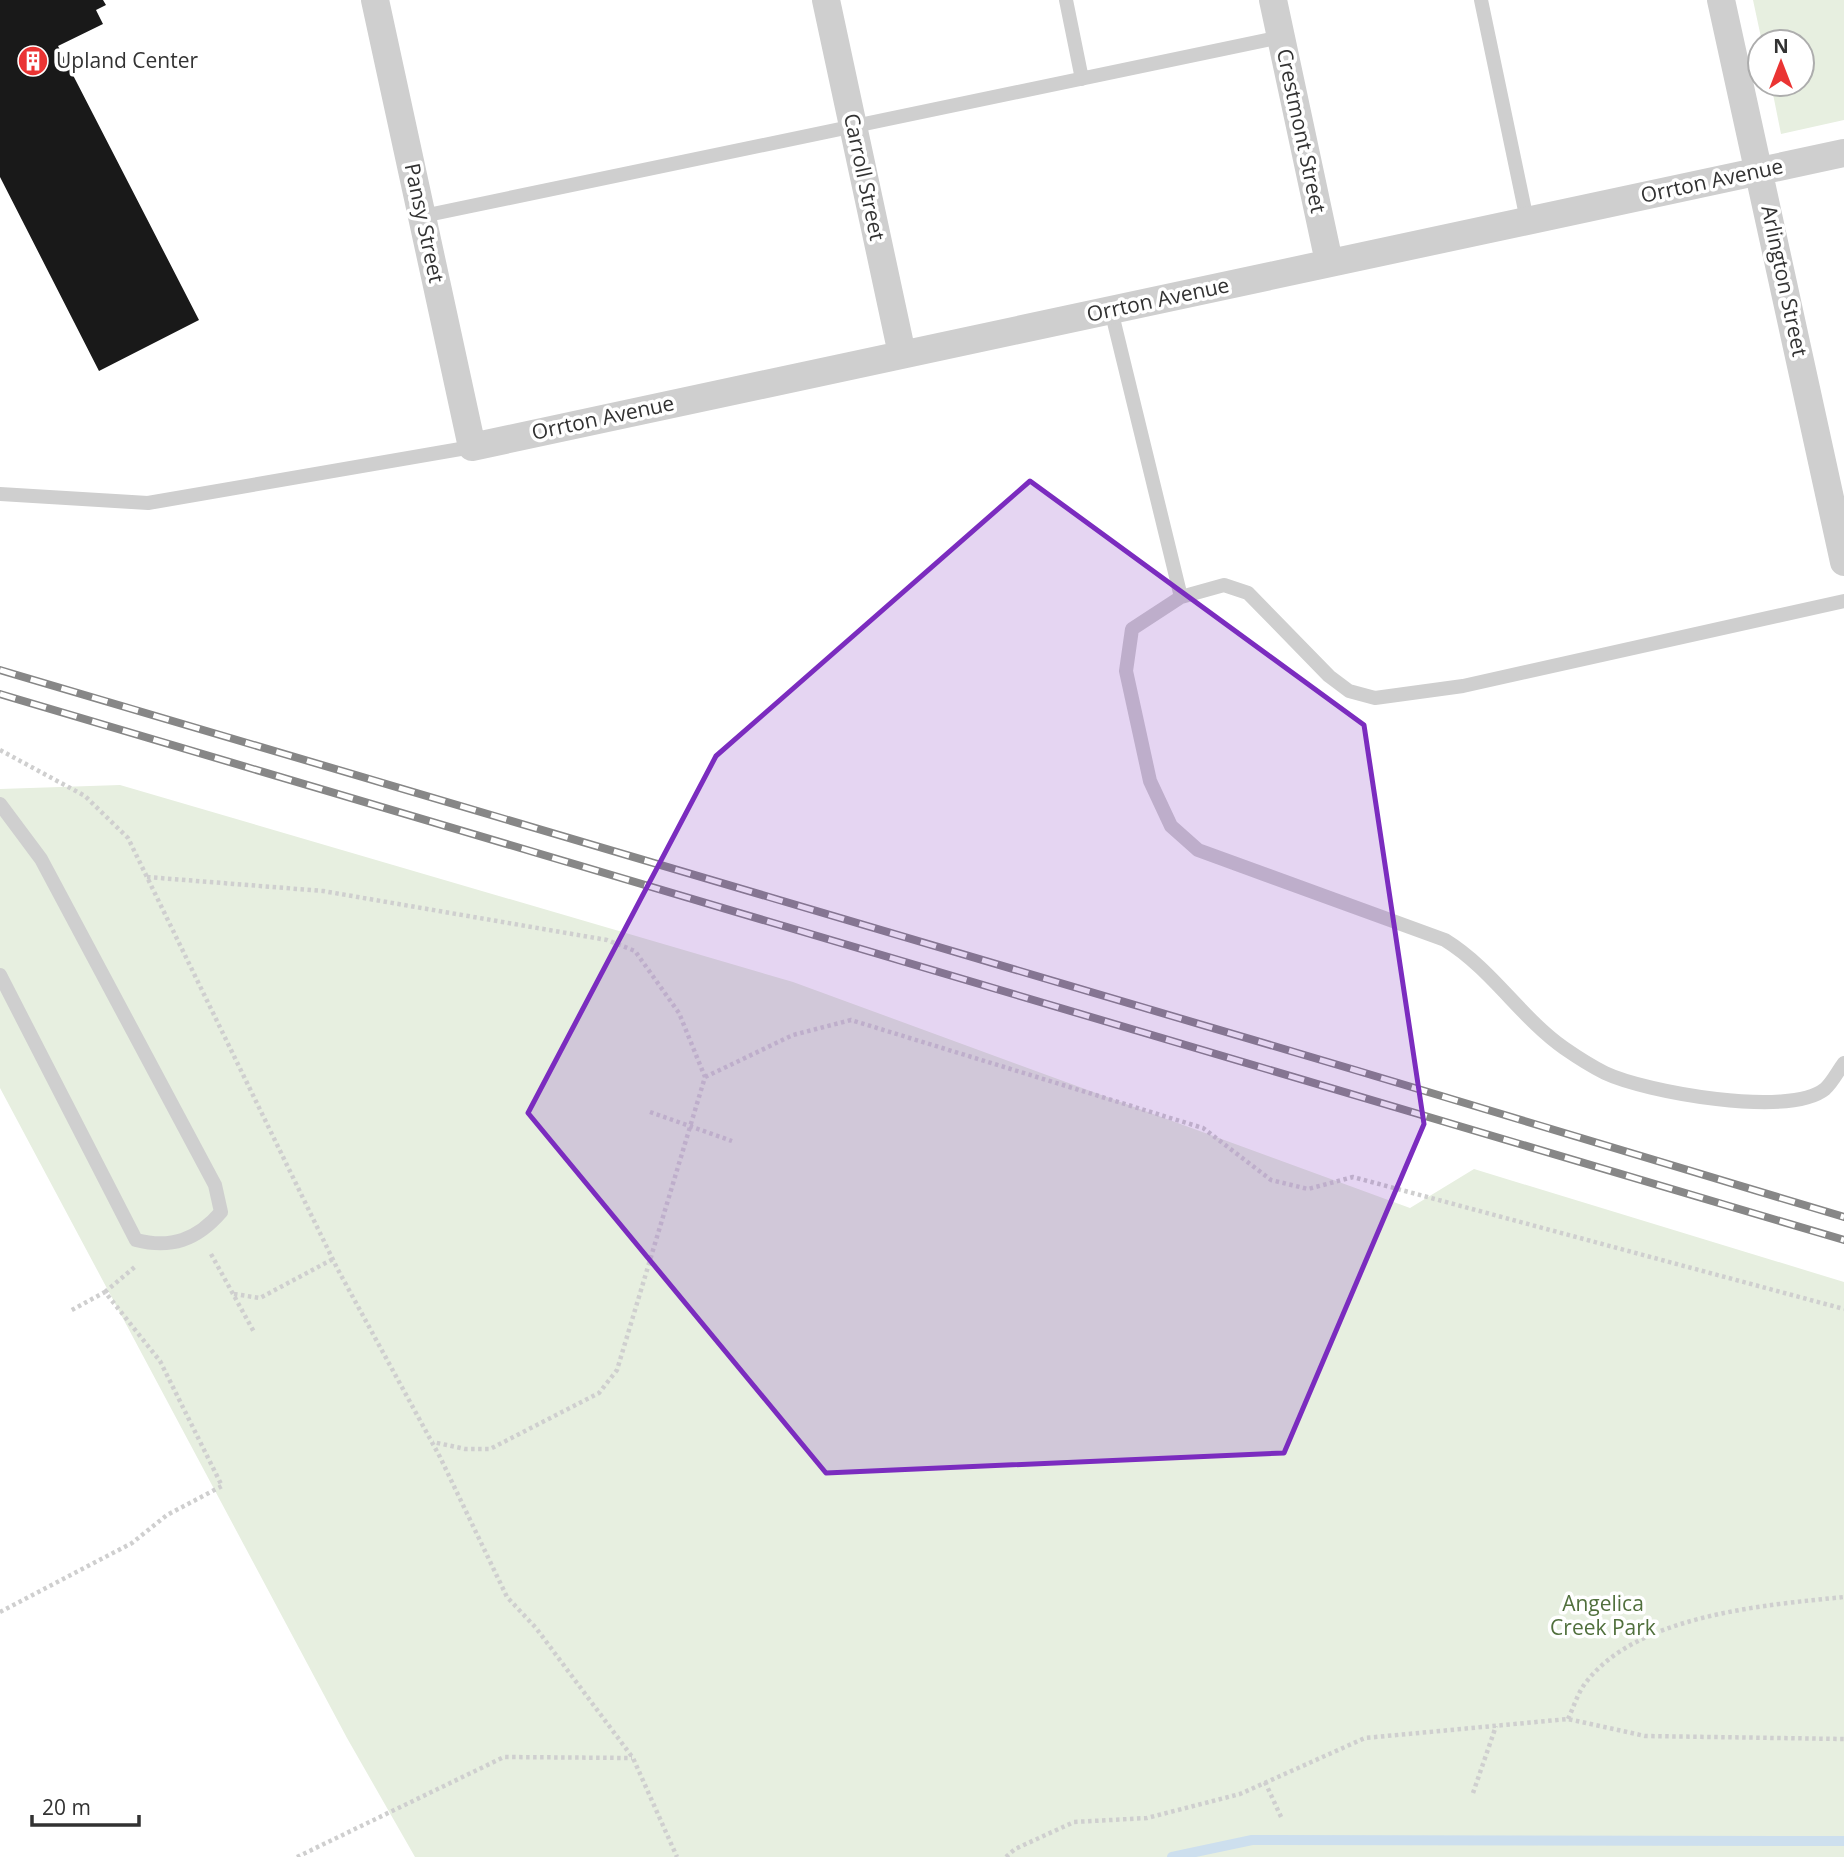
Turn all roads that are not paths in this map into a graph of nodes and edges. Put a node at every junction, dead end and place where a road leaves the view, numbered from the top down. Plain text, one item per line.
1 (375, 0) edge
2 (826, 0) edge
3 (1066, 0) edge
4 (1273, 0) edge
5 (1480, 0) edge
6 (1721, 0) edge
7 (1281, 37) junction
8 (1082, 79) junction
9 (853, 127) junction
10 (1844, 153) edge
11 (1760, 171) junction
12 (423, 216) junction
13 (1527, 220) junction
14 (1329, 262) junction
15 (1111, 310) junction
16 (902, 354) junction
17 (472, 447) junction
18 (0, 494) edge
19 (1840, 519) edge
20 (1844, 562) edge
21 (1181, 597) junction
22 (1844, 601) edge
23 (0, 804) edge
24 (0, 975) edge
25 (1844, 1063) edge

1 - 12 street, Pansy Street
2 - 9 street, Carroll Street
3 - 8 lane
4 - 7 street, Crestmont Street
5 - 13 lane
6 - 11 street, Arlington Street
7 - 8 lane
7 - 14 street, Crestmont Street
8 - 9 lane
9 - 12 lane
9 - 16 street, Carroll Street
10 - 11 street, Orrton Avenue
11 - 13 street, Orrton Avenue
11 - 19 street, Arlington Street
12 - 17 street, Pansy Street
13 - 14 street, Orrton Avenue
14 - 15 street, Orrton Avenue
15 - 16 street, Orrton Avenue
15 - 21 lane
16 - 17 street, Orrton Avenue
17 - 18 lane
19 - 20 street, Arlington Street
21 - 22 lane
21 - 25 lane
23 - 24 lane

